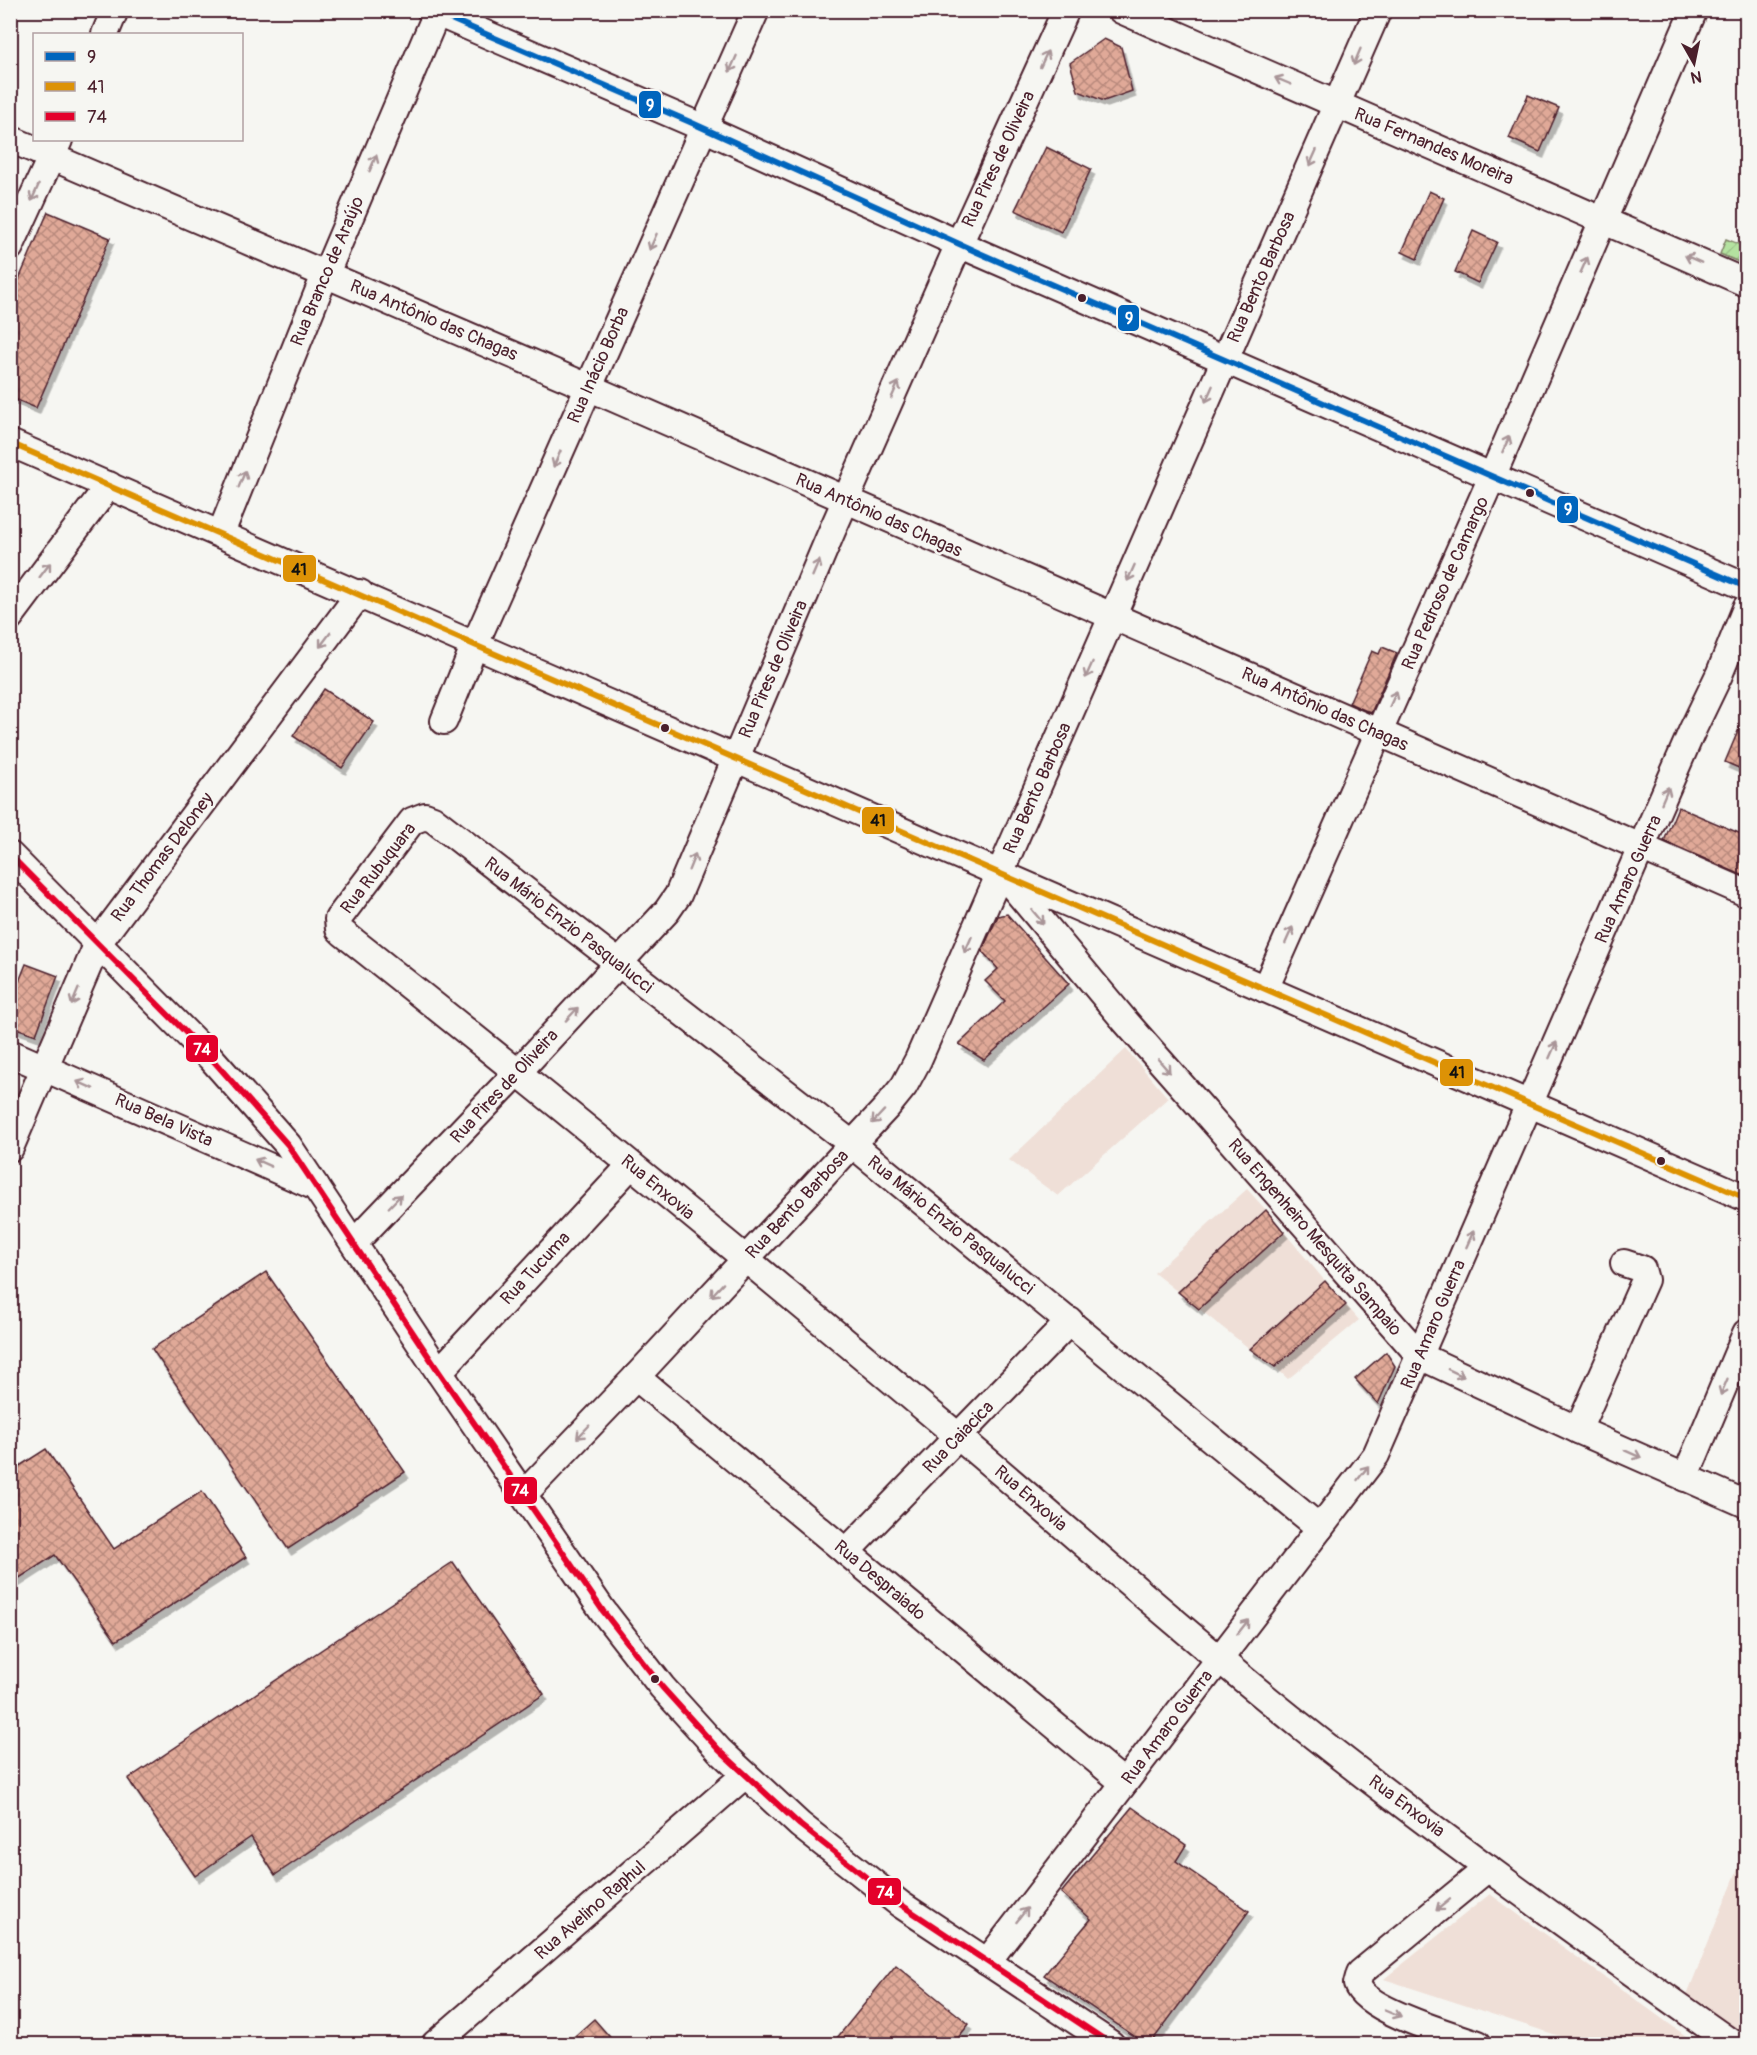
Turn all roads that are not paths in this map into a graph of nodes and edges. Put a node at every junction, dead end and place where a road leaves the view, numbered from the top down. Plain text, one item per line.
1 (115, 10) edge
2 (756, 10) edge
3 (1066, 10) edge
4 (1121, 10) edge
5 (1378, 10) edge
6 (1694, 10) edge
7 (435, 11) edge
8 (105, 33) edge
9 (1337, 104) junction
10 (704, 129) junction
11 (10, 139) edge
12 (55, 148) edge
13 (1604, 220) junction
14 (959, 244) junction
15 (10, 247) edge
16 (326, 274) junction
17 (1746, 283) edge
18 (1224, 359) junction
19 (588, 387) junction
20 (10, 443) edge
21 (1492, 477) junction
22 (109, 485) junction
23 (846, 501) junction
24 (221, 533) junction
25 (1746, 587) edge
26 (360, 593) junction
27 (1746, 608) edge
28 (10, 617) edge
29 (1112, 617) junction
30 (475, 644) junction
31 (444, 721) dead end
32 (1378, 732) junction
33 (735, 757) junction
34 (433, 819) joint
35 (1642, 847) junction
36 (10, 855) edge
37 (1001, 872) junction
38 (1746, 893) edge
39 (343, 933) joint
40 (98, 943) junction
41 (618, 964) junction
42 (1265, 989) junction
43 (10, 1053) edge
44 (45, 1068) junction
45 (519, 1071) junction
46 (1530, 1104) junction
47 (852, 1144) junction
48 (10, 1148) edge
49 (631, 1165) junction
50 (317, 1187) junction
51 (1746, 1198) edge
52 (354, 1244) junction
53 (745, 1260) junction
54 (1624, 1263) dead end
55 (1070, 1321) junction
56 (1746, 1333) edge
57 (1420, 1356) junction
58 (439, 1371) junction
59 (636, 1377) junction
60 (1578, 1430) junction
61 (959, 1437) junction
62 (1685, 1478) junction
63 (523, 1495) junction
64 (1746, 1504) edge
65 (1320, 1528) junction
66 (846, 1552) junction
67 (1219, 1659) junction
68 (745, 1775) junction
69 (1124, 1783) junction
70 (1488, 1868) junction
71 (987, 1962) junction
72 (435, 2044) edge
73 (1111, 2044) edge
74 (1478, 2044) edge
75 (1733, 2044) edge

1 - 8 street
2 -> 10 street, Rua Inácio Borba
14 -> 3 street, Rua Pires de Oliveira
9 -> 4 street, Rua Fernandes Moreira
5 -> 9 street, Rua Bento Barbosa
6 - 13 street, Rua Pedroso de Camargo
7 - 10 street
16 -> 7 street, Rua Branco de Araújo
9 - 13 street, Rua Fernandes Moreira
9 -> 18 street, Rua Bento Barbosa
10 - 14 street
10 -> 19 street, Rua Inácio Borba
11 - 12 street, Rua Antônio das Chagas
12 -> 15 street
12 - 16 street, Rua Antônio das Chagas
17 -> 13 street, Rua Fernandes Moreira
21 -> 13 street, Rua Pedroso de Camargo
14 - 18 street
23 -> 14 street, Rua Pires de Oliveira
16 - 19 street, Rua Antônio das Chagas
24 -> 16 street, Rua Branco de Araújo
18 - 21 street
18 -> 29 street, Rua Bento Barbosa
19 - 23 street, Rua Antônio das Chagas
19 -> 30 street, Rua Inácio Borba
20 - 22 street
21 - 25 street
32 -> 21 street, Rua Pedroso de Camargo
22 - 24 street
28 -> 22 street
23 - 29 street, Rua Antônio das Chagas
33 -> 23 street, Rua Pires de Oliveira
24 - 26 street
26 - 30 street
26 -> 40 street, Rua Thomas Deloney
35 -> 27 street, Rua Amaro Guerra
29 - 32 street, Rua Antônio das Chagas
29 -> 37 street, Rua Bento Barbosa
30 - 31 street, Rua Inácio Borba
30 - 33 street
32 - 35 street, Rua Antônio das Chagas
42 -> 32 street, Rua Pedroso de Camargo
33 - 37 street
41 -> 33 street, Rua Pires de Oliveira
34 - 39 street, Rua Rubuquara
34 - 41 street, Rua Mário Enzio Pasqualucci
35 - 38 street, Rua Antônio das Chagas
46 -> 35 street, Rua Amaro Guerra
36 - 40 street
37 - 42 street
37 -> 47 street, Rua Bento Barbosa
37 -> 57 street, Rua Engenheiro Mesquita Sampaio
39 - 45 street, Rua Enxovia
40 -> 44 street, Rua Thomas Deloney
40 - 50 street
45 -> 41 street, Rua Pires de Oliveira
41 - 47 street, Rua Mário Enzio Pasqualucci
42 - 46 street
43 - 44 street, Rua Bela Vista
44 - 48 street, Rua Thomas Deloney
50 -> 44 street, Rua Bela Vista
45 - 49 street, Rua Enxovia
52 -> 45 street, Rua Pires de Oliveira
46 - 51 street
57 -> 46 street, Rua Amaro Guerra
47 - 53 street, Rua Bento Barbosa
47 - 55 street, Rua Mário Enzio Pasqualucci
49 - 53 street, Rua Enxovia
49 - 58 street, Rua Tucuma
50 - 52 street
52 - 58 street
53 -> 59 street, Rua Bento Barbosa
53 - 61 street, Rua Enxovia
54 - 60 street
55 - 61 street, Rua Caiacica
55 - 65 street, Rua Mário Enzio Pasqualucci
56 -> 62 street
57 -> 60 street, Rua Engenheiro Mesquita Sampaio
65 -> 57 street, Rua Amaro Guerra
58 - 63 street
59 -> 63 street, Rua Bento Barbosa
59 - 66 street, Rua Despraiado
60 -> 62 street, Rua Engenheiro Mesquita Sampaio
61 - 66 street, Rua Caiacica
61 - 67 street, Rua Enxovia
62 - 64 street, Rua Engenheiro Mesquita Sampaio
63 - 68 street
67 -> 65 street, Rua Amaro Guerra
66 - 69 street, Rua Despraiado
67 - 69 street, Rua Amaro Guerra
67 - 70 street, Rua Enxovia
68 - 71 street
68 - 72 street, Rua Avelino Raphul
71 -> 69 street, Rua Amaro Guerra
70 -> 74 street
70 - 75 street, Rua Enxovia
71 - 73 street

